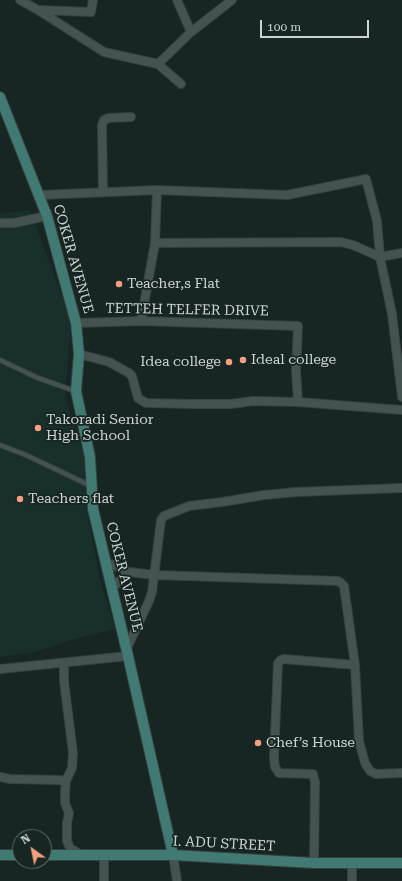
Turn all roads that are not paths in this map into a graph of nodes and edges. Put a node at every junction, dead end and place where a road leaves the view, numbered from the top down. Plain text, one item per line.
1 (20, 0) edge
2 (93, 0) edge
3 (177, 0) edge
4 (232, 0) edge
5 (38, 10) junction
6 (191, 32) junction
7 (158, 64) junction
8 (181, 84) dead end
9 (0, 97) edge
10 (2, 109) edge
11 (131, 117) dead end
12 (157, 190) junction
13 (103, 192) junction
14 (40, 195) junction
15 (47, 216) junction
16 (0, 223) edge
17 (155, 243) junction
18 (402, 253) edge
19 (380, 257) junction
20 (141, 321) junction
21 (76, 322) junction
22 (79, 354) junction
23 (0, 360) edge
24 (76, 391) junction
25 (402, 397) edge
26 (298, 402) junction
27 (402, 410) edge
28 (0, 446) edge
29 (91, 486) junction
30 (402, 488) edge
31 (106, 562) junction
32 (129, 572) junction
33 (155, 575) junction
34 (112, 588) junction
35 (128, 652) junction
36 (64, 663) junction
37 (355, 665) junction
38 (0, 669) edge
39 (402, 773) edge
40 (0, 776) edge
41 (66, 781) junction
42 (52, 854) edge
43 (0, 855) edge
44 (12, 855) edge
45 (81, 855) junction
46 (104, 855) junction
47 (173, 855) junction
48 (352, 862) junction
49 (314, 863) junction
50 (402, 863) edge
51 (104, 881) edge
52 (177, 881) edge
53 (352, 881) edge

1 - 5 street
2 - 5 street
3 - 6 street
4 - 6 street
5 - 7 street
6 - 7 street
7 - 8 street
9 - 10 street, COKER AVENUE
10 - 14 street, COKER AVENUE
11 - 13 street
12 - 13 street
12 - 17 street
12 - 19 street
13 - 14 street
14 - 15 street, COKER AVENUE
15 - 16 street
15 - 21 street, COKER AVENUE
17 - 19 street
17 - 20 street
18 - 19 street
19 - 25 street
20 - 21 street, TETTEH TELFER DRIVE
20 - 26 street, TETTEH TELFER DRIVE
21 - 22 street, COKER AVENUE
22 - 24 street, COKER AVENUE
22 - 26 street
23 - 24 lane
24 - 29 street, COKER AVENUE
26 - 27 street
28 - 29 lane
29 - 31 street, COKER AVENUE
30 - 33 street
31 - 32 street
31 - 34 street, COKER AVENUE
32 - 33 street
32 - 34 street
33 - 35 street
33 - 37 street
34 - 35 street, COKER AVENUE
35 - 36 street
35 - 47 street, COKER AVENUE
36 - 38 street
36 - 41 street
37 - 39 street
37 - 49 street
40 - 41 street
41 - 45 street
42 - 45 street, I. ADU STREET
43 - 44 street
45 - 46 street, I. ADU STREET
46 - 47 street, I. ADU STREET
46 - 51 street
47 - 49 street, I. ADU STREET
47 - 52 street, COKER AVENUE
48 - 49 street, I. ADU STREET
48 - 50 street, I. ADU STREET
48 - 53 street

